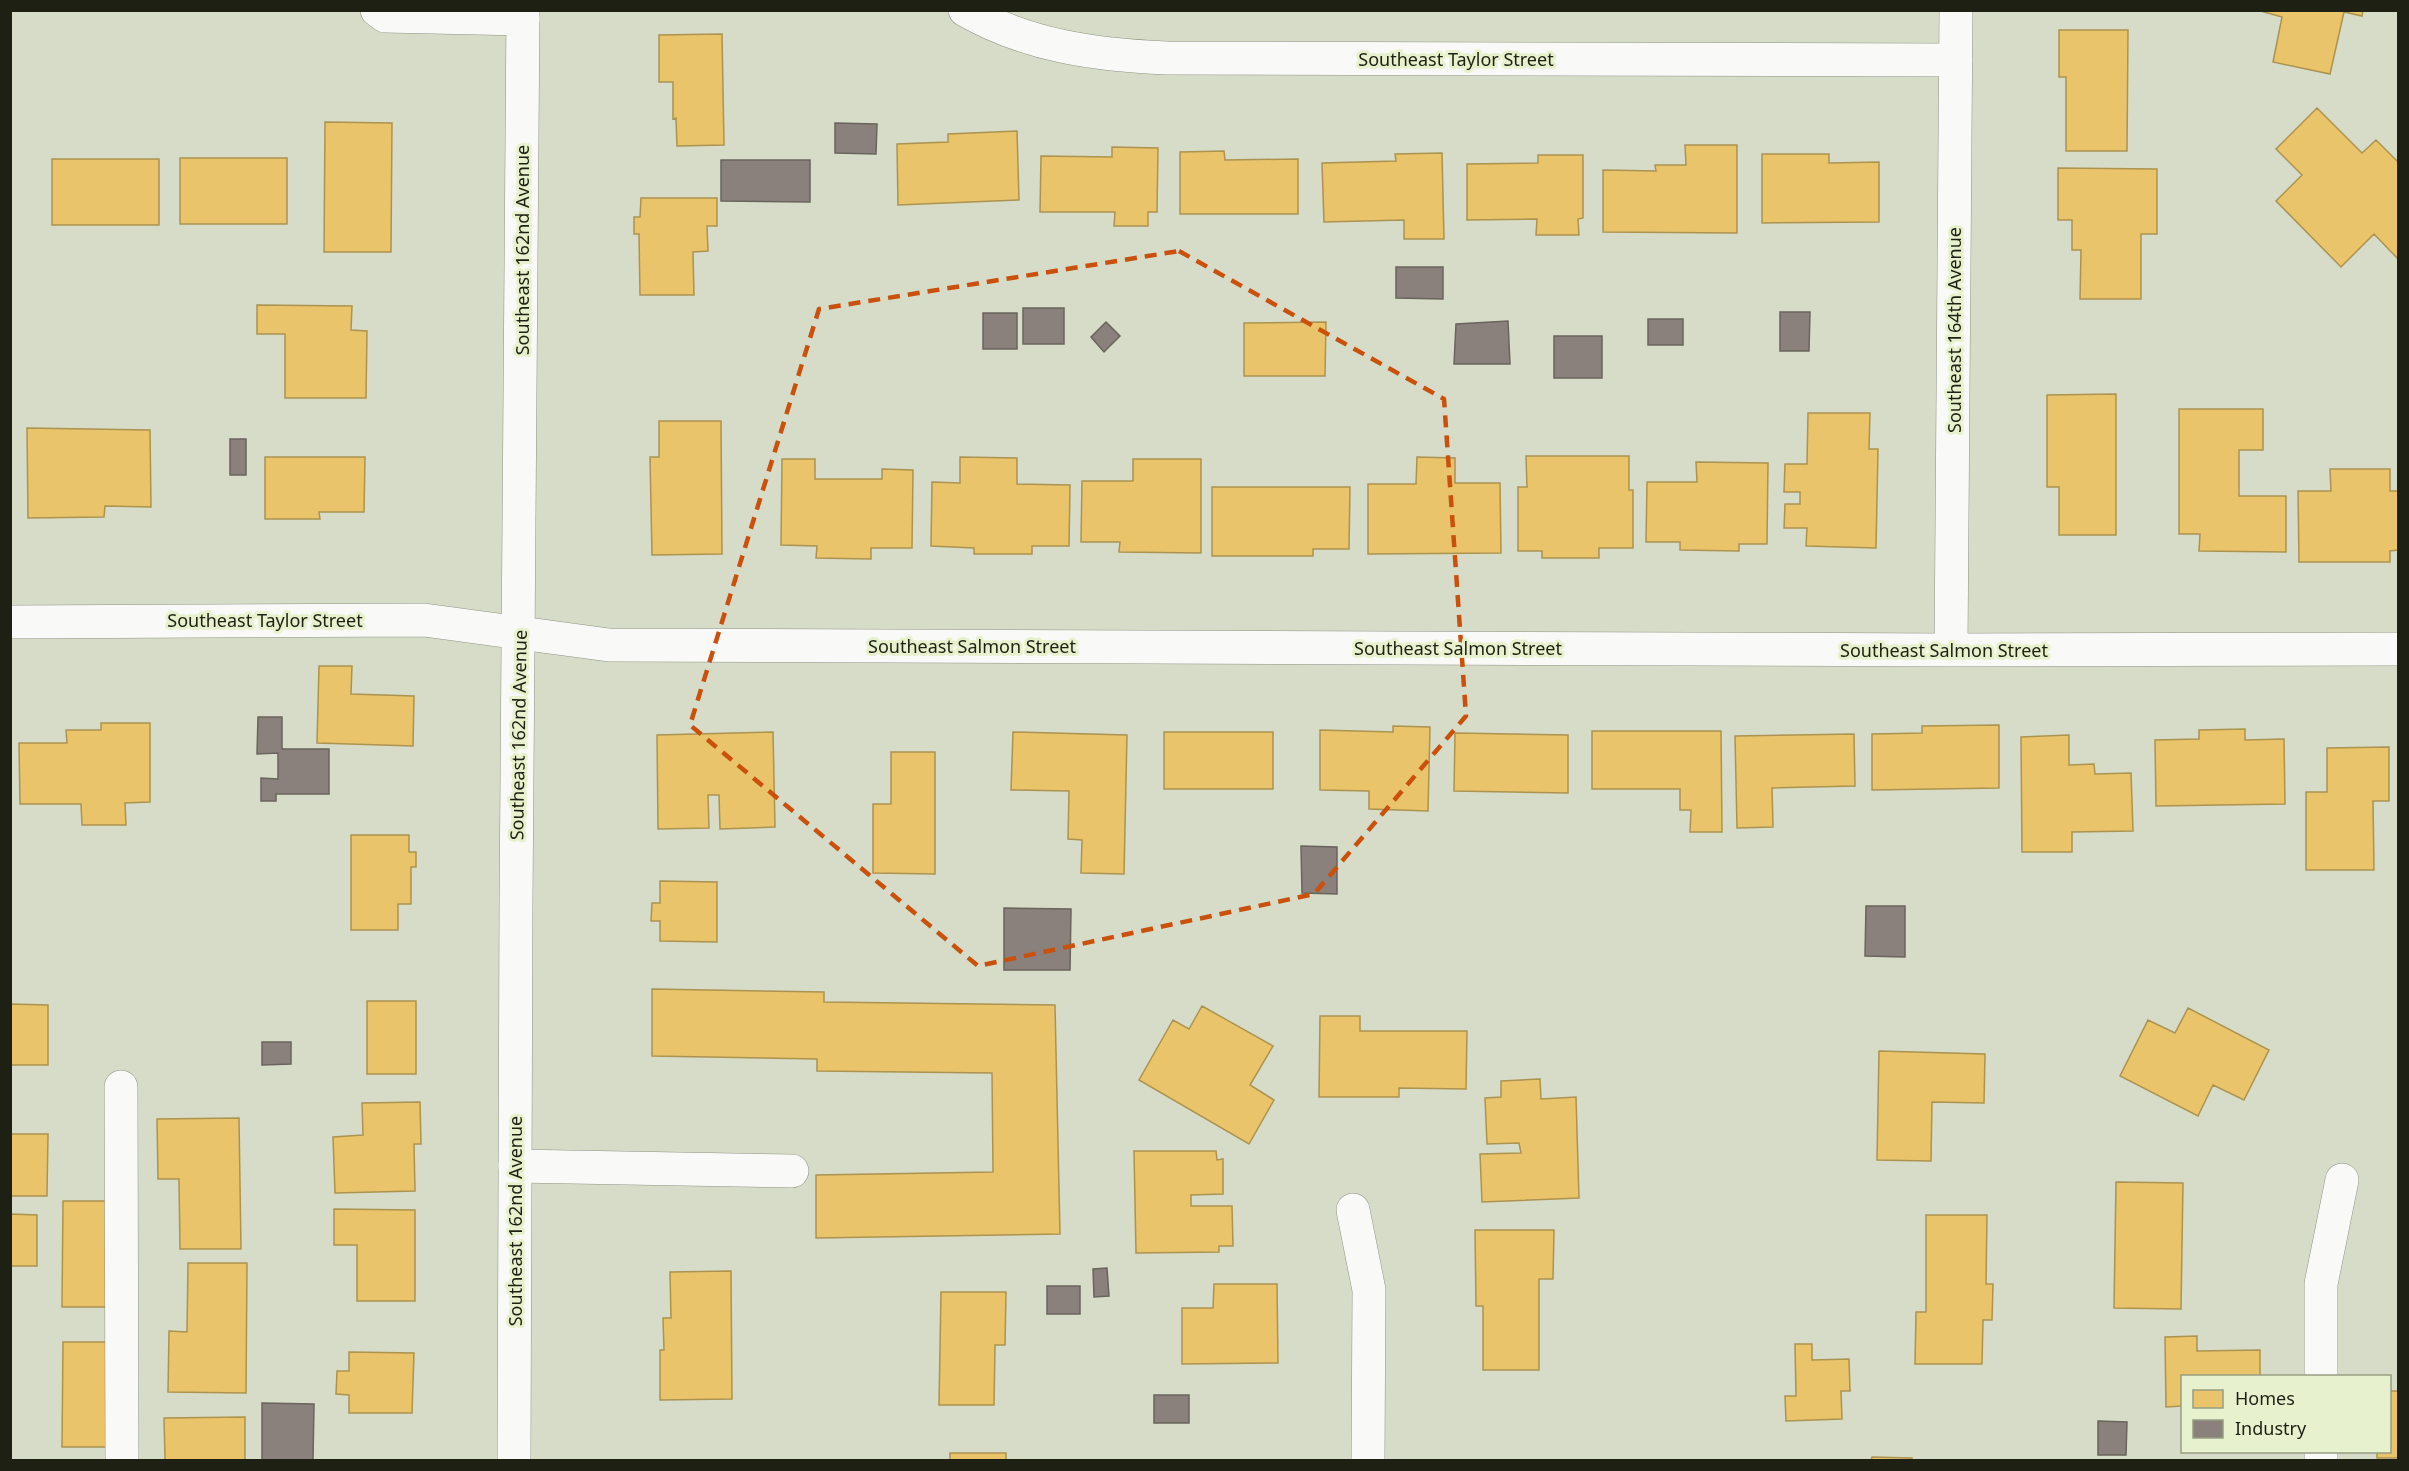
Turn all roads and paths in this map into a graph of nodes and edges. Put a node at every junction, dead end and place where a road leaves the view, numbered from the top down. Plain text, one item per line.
1 (376, 10) edge
2 (965, 10) edge
3 (1956, 10) edge
4 (523, 15) edge
5 (1956, 60) junction
6 (10, 622) edge
7 (519, 632) junction
8 (2398, 649) edge
9 (1951, 650) junction
10 (121, 1087) dead end
11 (515, 1166) junction
12 (792, 1172) dead end
13 (2343, 1180) dead end
14 (1353, 1210) dead end
15 (2321, 1375) edge
16 (122, 1461) edge
17 (514, 1461) edge
18 (1368, 1461) edge

1 - 4 street
2 - 5 street, Southeast Taylor Street
3 - 5 street, Southeast 164th Avenue
4 - 7 street, Southeast 162nd Avenue
5 - 9 street, Southeast 164th Avenue
6 - 7 street, Southeast Taylor Street
7 - 9 street, Southeast Salmon Street
7 - 11 street, Southeast 162nd Avenue
8 - 9 street, Southeast Salmon Street
10 - 16 street
11 - 12 street
11 - 17 street, Southeast 162nd Avenue
13 - 15 street
14 - 18 street

